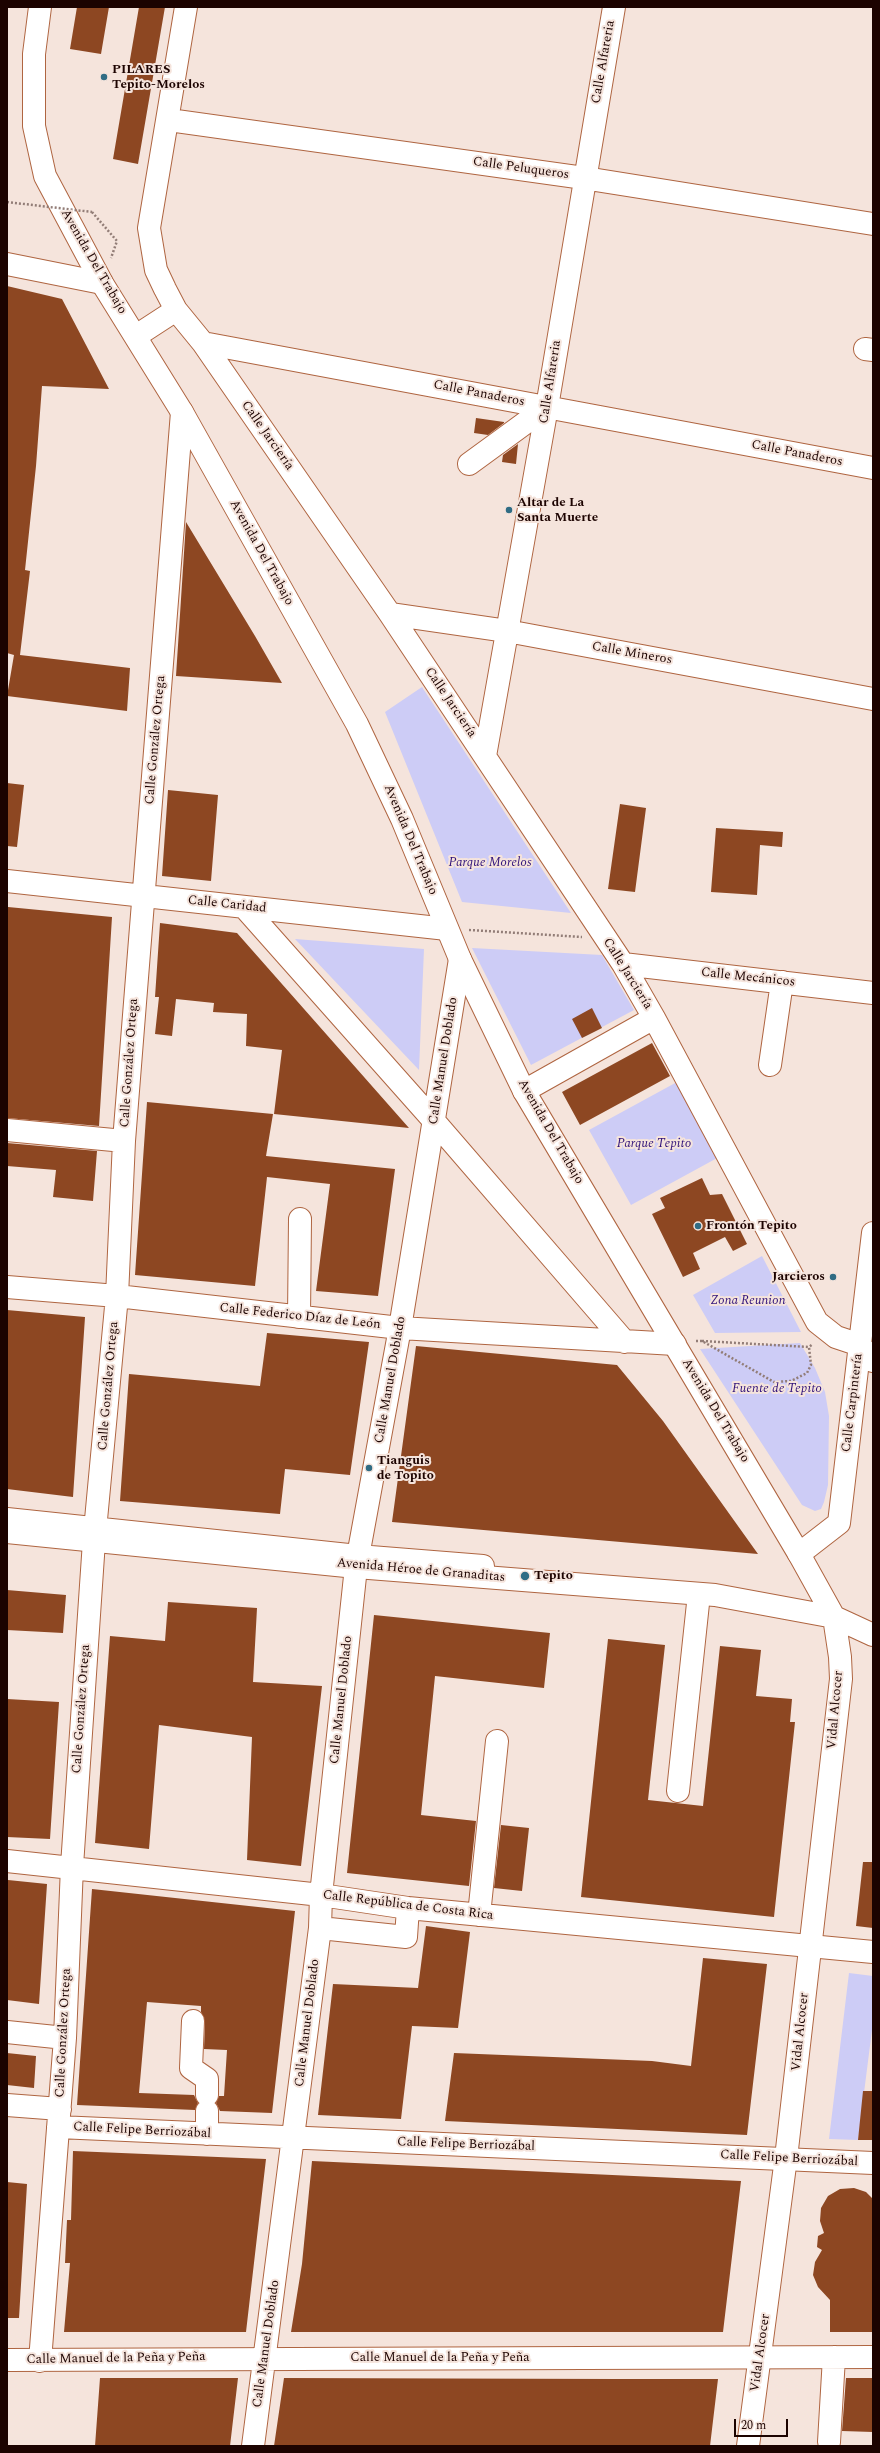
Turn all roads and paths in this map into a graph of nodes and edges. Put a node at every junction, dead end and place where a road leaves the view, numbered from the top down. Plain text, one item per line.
1 (40, 7) edge
2 (186, 7) edge
3 (614, 7) edge
4 (169, 120) junction
5 (584, 178) junction
6 (7, 202) edge
7 (873, 224) edge
8 (117, 241) dead end
9 (7, 264) edge
10 (102, 283) junction
11 (176, 310) junction
12 (136, 336) junction
13 (203, 343) junction
14 (547, 407) junction
15 (182, 412) junction
16 (469, 464) dead end
17 (873, 468) edge
18 (390, 614) junction
19 (507, 631) junction
20 (873, 698) edge
21 (485, 756) junction
22 (7, 881) edge
23 (143, 896) junction
24 (244, 907) junction
25 (447, 929) junction
26 (606, 939) junction
27 (460, 959) junction
28 (623, 964) junction
29 (782, 982) junction
30 (873, 993) edge
31 (654, 1018) junction
32 (770, 1065) dead end
33 (524, 1090) junction
34 (434, 1121) junction
35 (7, 1130) edge
36 (124, 1141) junction
37 (300, 1219) dead end
38 (873, 1233) edge
39 (7, 1287) edge
40 (117, 1296) junction
41 (299, 1317) junction
42 (400, 1328) junction
43 (826, 1331) junction
44 (673, 1341) junction
45 (625, 1342) junction
46 (702, 1342) junction
47 (809, 1348) junction
48 (869, 1351) edge
49 (7, 1519) edge
50 (7, 1532) edge
51 (94, 1534) junction
52 (800, 1554) junction
53 (357, 1561) junction
54 (699, 1594) junction
55 (832, 1613) junction
56 (873, 1628) edge
57 (873, 1635) edge
58 (498, 1741) dead end
59 (678, 1791) dead end
60 (7, 1861) edge
61 (72, 1866) junction
62 (321, 1895) junction
63 (408, 1908) junction
64 (479, 1915) junction
65 (320, 1928) junction
66 (810, 1946) junction
67 (873, 1952) edge
68 (193, 2021) dead end
69 (7, 2032) edge
70 (65, 2038) junction
71 (7, 2105) edge
72 (59, 2118) junction
73 (207, 2134) junction
74 (294, 2137) junction
75 (786, 2158) junction
76 (873, 2163) edge
77 (834, 2357) junction
78 (873, 2357) edge
79 (265, 2358) junction
80 (761, 2358) junction
81 (7, 2360) edge
82 (40, 2361) junction
83 (829, 2442) dead end
84 (253, 2446) edge
85 (748, 2446) edge

1 - 10 street, Avenida Del Trabajo
2 - 4 street, Calle Jarciería
3 - 5 street, Calle Alfareria
4 - 5 street, Calle Peluqueros
4 - 11 street, Calle Jarciería
5 - 7 street, Calle Peluqueros
5 - 14 street, Calle Alfareria
6 - 8 path, bridge
9 - 10 street
10 - 12 street, Avenida Del Trabajo
11 - 12 street
11 - 13 street, Calle Jarciería
12 - 15 street, Avenida Del Trabajo
13 - 14 street, Calle Panaderos
13 - 18 street, Calle Jarciería
14 - 16 street
14 - 17 street, Calle Panaderos
14 - 19 street, Calle Alfareria
15 - 23 street, Calle González Ortega
15 - 25 street, Avenida Del Trabajo
18 - 19 street, Calle Mineros
18 - 21 street, Calle Jarciería
19 - 20 street, Calle Mineros
19 - 21 street, Calle Alfareria
21 - 26 street, Calle Jarciería
22 - 23 street, Calle Caridad
23 - 24 street, Calle Caridad
23 - 36 street, Calle González Ortega
24 - 25 street, Calle Caridad
24 - 34 street
25 - 26 path
25 - 27 street, Avenida Del Trabajo
26 - 28 street, Calle Jarciería
27 - 33 street, Avenida Del Trabajo
27 - 34 street, Calle Manuel Doblado
28 - 29 street, Calle Mecánicos
28 - 31 street, Calle Jarciería
29 - 30 street, Calle Mecánicos
29 - 32 street
31 - 33 street
31 - 43 street, Calle Jarciería
33 - 44 street, Avenida Del Trabajo
34 - 42 street, Calle Manuel Doblado
34 - 45 street
35 - 36 street
36 - 40 street, Calle González Ortega
37 - 41 street
38 - 48 street, Calle Carpintería
39 - 40 street, Calle Federico Díaz de León
40 - 41 street, Calle Federico Díaz de León
40 - 51 street, Calle González Ortega
41 - 42 street, Calle Federico Díaz de León
42 - 45 street, Calle Federico Díaz de León
42 - 53 street, Calle Manuel Doblado
43 - 47 path
43 - 48 street, Calle Jarciería
44 - 45 street, Calle Federico Díaz de León
44 - 46 path
44 - 52 street, Avenida Del Trabajo
46 - 47 path
46 - 47 path
48 - 52 street, Calle Carpintería
49 - 51 street
50 - 51 street, Avenida Héroe de Granaditas
51 - 53 street, Avenida Héroe de Granaditas
51 - 61 street, Calle González Ortega
52 - 55 street, Avenida Del Trabajo
53 - 54 street, Avenida Héroe de Granaditas
53 - 55 street
53 - 62 street, Calle Manuel Doblado
54 - 55 street, Avenida Héroe de Granaditas
54 - 59 street
55 - 56 street
55 - 57 street
55 - 66 street, Vidal Alcocer
58 - 64 street
60 - 61 street, Calle República de Costa Rica
61 - 62 street, Calle República de Costa Rica
61 - 70 street, Calle González Ortega
62 - 63 street, Calle República de Costa Rica
62 - 65 street, Calle Manuel Doblado
63 - 64 street, Calle República de Costa Rica
63 - 65 street
64 - 66 street, Calle República de Costa Rica
65 - 74 street, Calle Manuel Doblado
66 - 67 street, Calle República de Costa Rica
66 - 75 street, Vidal Alcocer
68 - 73 street
69 - 70 street
70 - 72 street, Calle González Ortega
71 - 72 street, Calle Felipe Berriozábal
72 - 73 street, Calle Felipe Berriozábal
72 - 82 street, Calle González Ortega
73 - 74 street, Calle Felipe Berriozábal
74 - 75 street, Calle Felipe Berriozábal
74 - 79 street, Calle Manuel Doblado
75 - 76 street, Calle Felipe Berriozábal
75 - 80 street, Vidal Alcocer
77 - 78 street, Calle Manuel de la Peña y Peña
77 - 80 street, Calle Manuel de la Peña y Peña
77 - 83 street
79 - 80 street, Calle Manuel de la Peña y Peña
79 - 82 street, Calle Manuel de la Peña y Peña
79 - 84 street, Calle Manuel Doblado
80 - 85 street, Vidal Alcocer
81 - 82 street, Calle Manuel de la Peña y Peña

